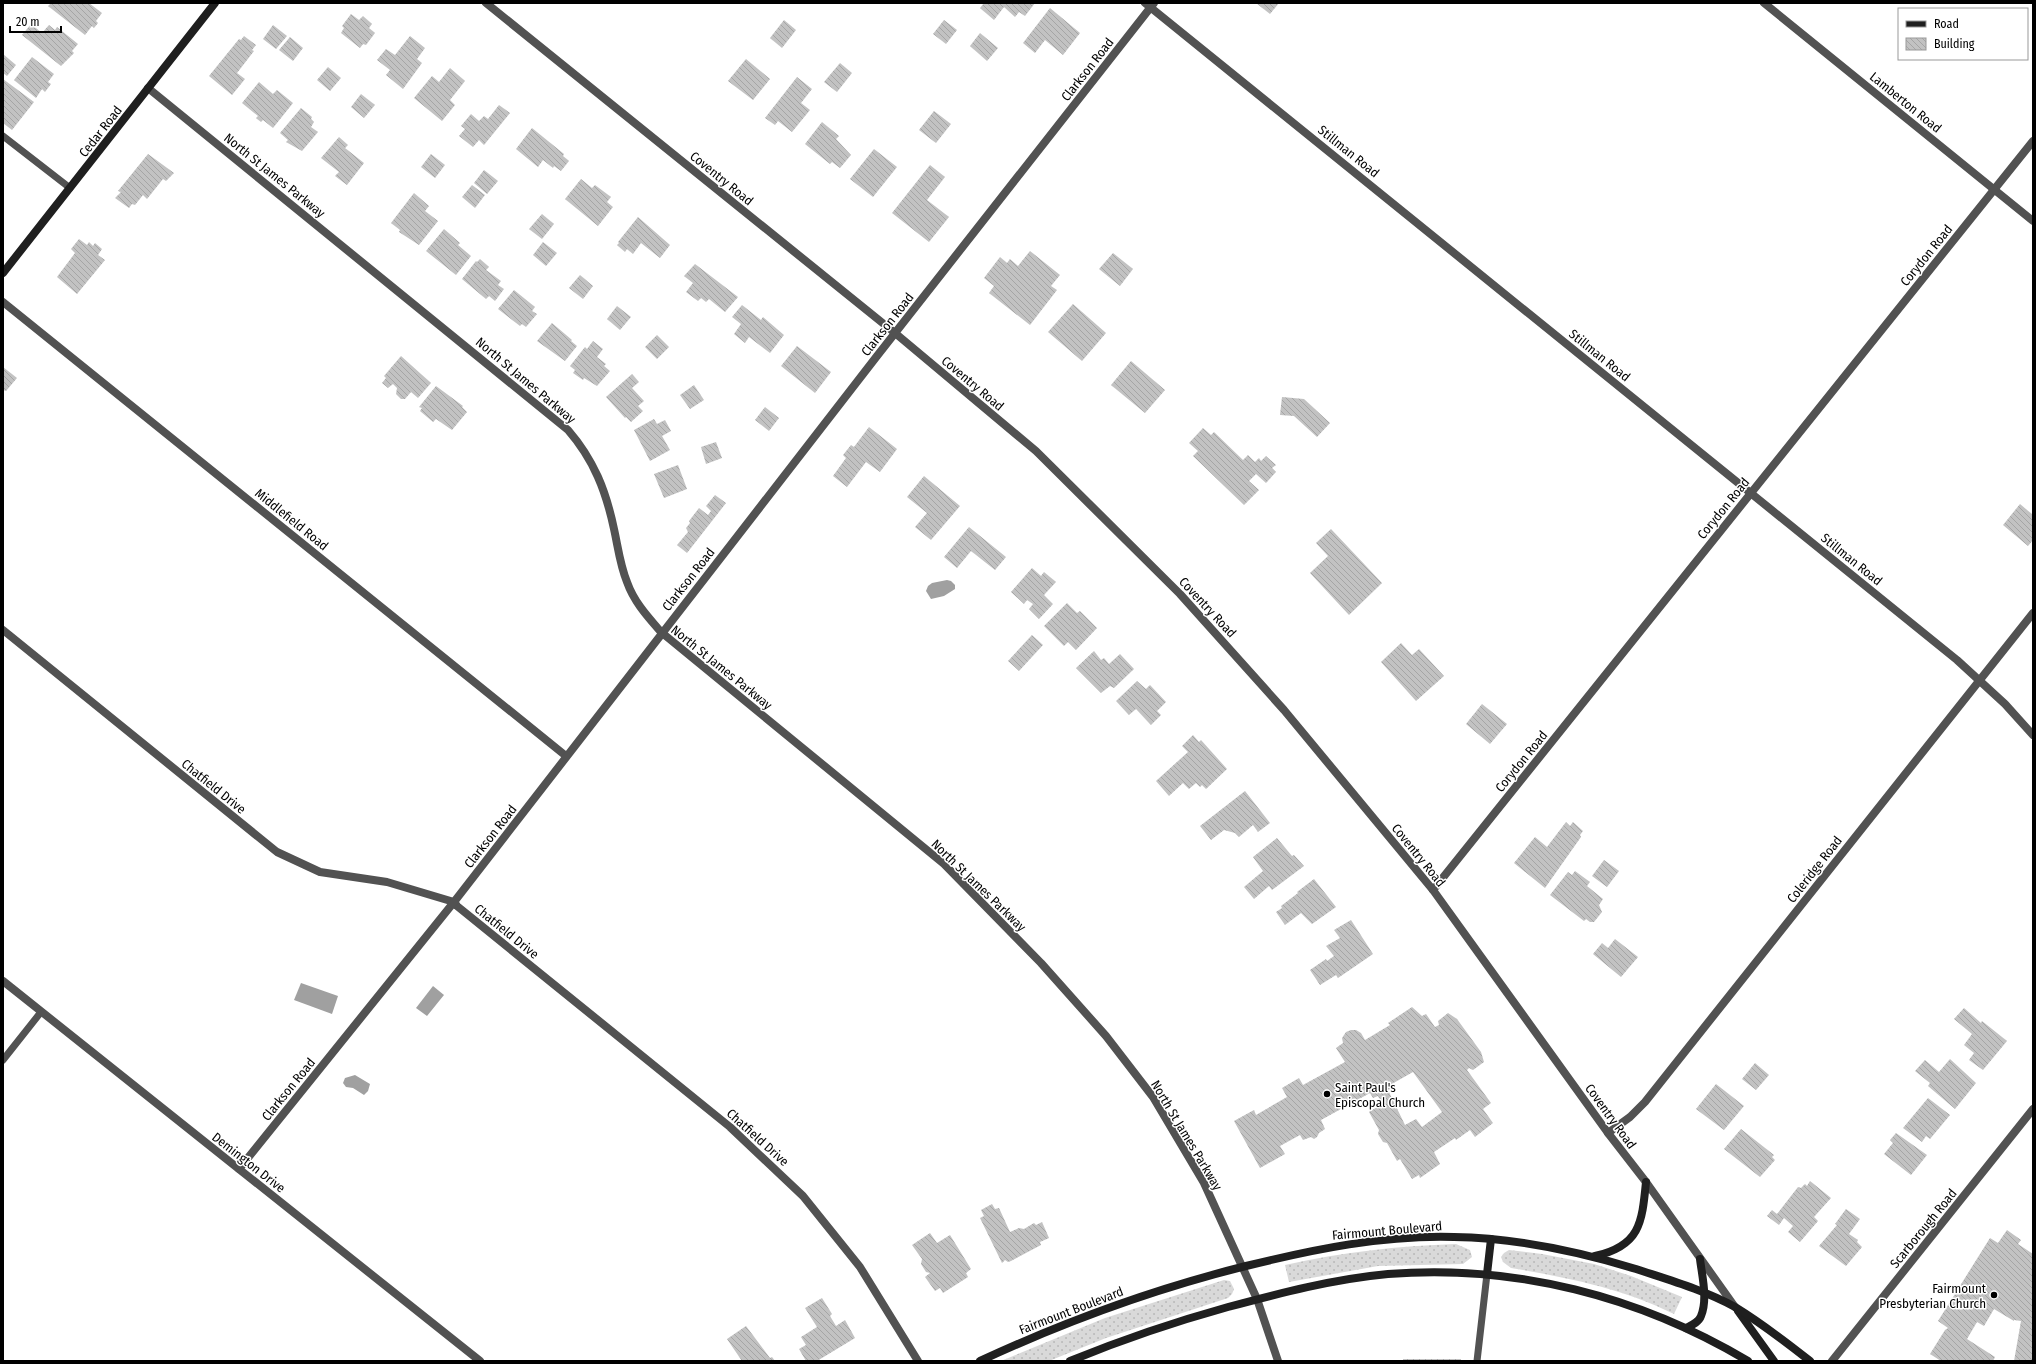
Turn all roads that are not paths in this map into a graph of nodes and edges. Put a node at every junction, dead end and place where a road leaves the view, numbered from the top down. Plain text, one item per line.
1 (215, 3) edge
2 (486, 3) edge
3 (1764, 3) edge
4 (1150, 5) edge
5 (148, 88) junction
6 (3, 136) edge
7 (2033, 141) edge
8 (70, 188) junction
9 (1994, 189) junction
10 (2033, 220) edge
11 (3, 273) edge
12 (3, 302) edge
13 (895, 333) junction
14 (1751, 493) junction
15 (2033, 613) edge
16 (3, 630) edge
17 (662, 632) junction
18 (1979, 680) junction
19 (2033, 735) edge
20 (566, 756) junction
21 (1432, 890) junction
22 (454, 902) junction
23 (3, 981) edge
24 (41, 1012) junction
25 (3, 1060) edge
26 (2033, 1109) edge
27 (1608, 1133) junction
28 (239, 1169) junction
29 (1646, 1182) junction
30 (1491, 1239) junction
31 (1593, 1257) junction
32 (1700, 1259) junction
33 (1243, 1267) junction
34 (1487, 1274) junction
35 (1703, 1292) junction
36 (1257, 1299) junction
37 (1735, 1307) junction
38 (1686, 1328) junction
39 (480, 1361) edge
40 (918, 1361) edge
41 (980, 1361) edge
42 (1070, 1361) edge
43 (1278, 1361) edge
44 (1477, 1361) edge
45 (1748, 1361) edge
46 (1774, 1361) edge
47 (1810, 1361) edge
48 (1832, 1361) edge

1 - 5 main road, Cedar Road
2 - 13 street, Coventry Road
3 - 9 street, Lamberton Road
4 - 13 street, Clarkson Road
4 - 14 street, Stillman Road
5 - 8 main road, Cedar Road
5 - 17 street, North St James Parkway
6 - 8 lane
7 - 9 street, Corydon Road
8 - 11 main road, Cedar Road
9 - 10 street, Lamberton Road
9 - 14 street, Corydon Road
12 - 20 street, Middlefield Road
13 - 17 street, Clarkson Road
13 - 21 street, Coventry Road
14 - 18 street, Stillman Road
14 - 21 street, Corydon Road
15 - 18 street, Coleridge Road
16 - 22 street, Chatfield Drive
17 - 20 street, Clarkson Road
17 - 33 street, North St James Parkway
18 - 19 street, Stillman Road
18 - 27 street, Coleridge Road
20 - 22 street, Clarkson Road
21 - 27 street, Coventry Road
22 - 28 street, Clarkson Road
22 - 40 street, Chatfield Drive
23 - 24 street, Demington Drive
24 - 25 lane
24 - 28 street, Demington Drive
26 - 48 street, Scarborough Road
27 - 29 street, Coventry Road
28 - 39 street, Demington Drive
29 - 31 main road
29 - 32 street, Coventry Road
30 - 31 main road, Fairmount Boulevard
30 - 33 main road, Fairmount Boulevard
30 - 34 main road
31 - 35 main road, Fairmount Boulevard
32 - 35 main road
32 - 37 street, Coventry Road
33 - 36 street, North St James Parkway
33 - 41 main road, Fairmount Boulevard
34 - 36 main road
34 - 38 main road
34 - 44 lane
35 - 37 main road, Fairmount Boulevard
35 - 38 main road
36 - 42 main road
36 - 43 street, North St James Parkway
37 - 46 main road, Coventry Road
37 - 47 main road, Fairmount Boulevard
38 - 45 main road

